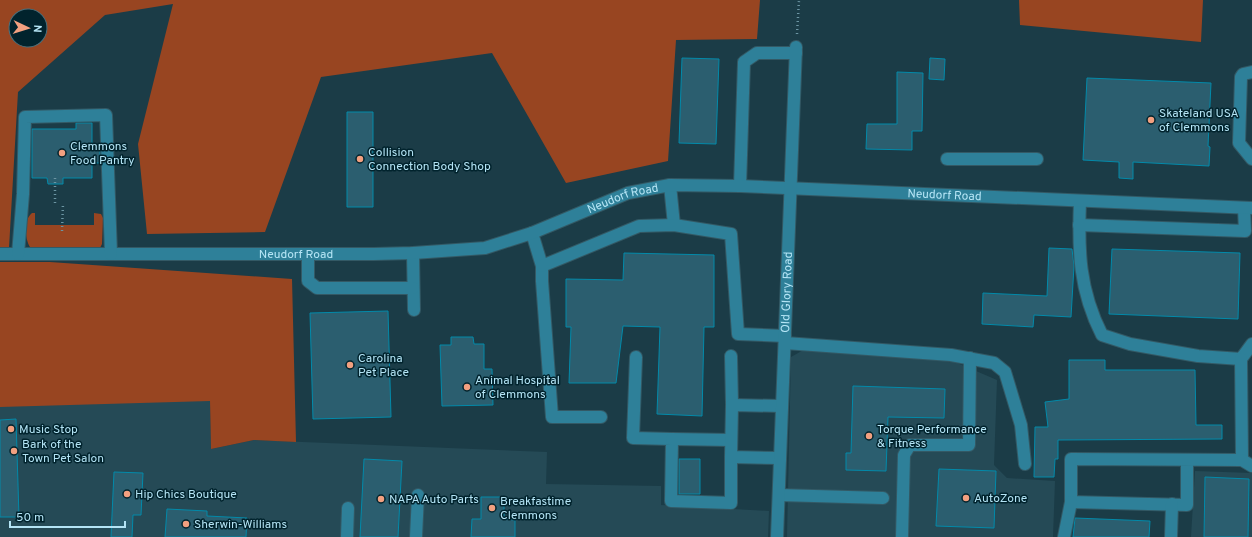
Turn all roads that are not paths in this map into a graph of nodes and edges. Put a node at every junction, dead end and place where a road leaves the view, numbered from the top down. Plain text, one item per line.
1 (1252, 72) edge
2 (947, 159) dead end
3 (1038, 159) dead end
4 (1252, 159) edge
5 (670, 185) junction
6 (740, 186) junction
7 (791, 190) junction
8 (1080, 201) junction
9 (1248, 208) edge
10 (1079, 225) junction
11 (674, 226) junction
12 (532, 233) junction
13 (414, 253) junction
14 (0, 254) edge
15 (18, 254) junction
16 (111, 254) junction
17 (308, 254) junction
18 (542, 266) junction
19 (413, 288) junction
20 (414, 310) dead end
21 (785, 339) junction
22 (1252, 344) edge
23 (731, 356) dead end
24 (636, 357) dead end
25 (970, 358) junction
26 (1241, 359) junction
27 (732, 405) junction
28 (782, 406) junction
29 (601, 416) dead end
30 (672, 439) junction
31 (731, 440) junction
32 (731, 457) junction
33 (780, 458) junction
34 (1187, 461) junction
35 (1247, 463) edge
36 (1025, 464) dead end
37 (418, 495) dead end
38 (779, 496) junction
39 (883, 498) dead end
40 (1071, 502) junction
41 (1172, 504) junction
42 (348, 508) dead end
43 (347, 537) edge
44 (416, 537) edge
45 (777, 537) edge
46 (902, 537) edge
47 (1064, 537) edge
48 (1171, 537) edge

1 - 4 street
2 - 3 street
5 - 6 street, Neudorf Road
5 - 11 street
5 - 12 street, Neudorf Road
6 - 7 street, Neudorf Road
6 - 7 street, Old Glory Road
7 - 8 street, Neudorf Road
7 - 21 street, Old Glory Road
8 - 9 street, Neudorf Road
8 - 10 street
9 - 10 street
10 - 26 street
11 - 18 street
11 - 21 street
12 - 13 street, Neudorf Road
12 - 18 street
13 - 17 street, Neudorf Road
13 - 19 street
14 - 15 street, Neudorf Road
15 - 16 street, Neudorf Road
15 - 16 street
16 - 17 street, Neudorf Road
17 - 19 street
18 - 29 street
19 - 20 street
21 - 25 street
21 - 28 street, Old Glory Road
22 - 26 street
23 - 27 street
24 - 30 street
25 - 36 street
25 - 46 street
26 - 35 street
27 - 28 street
27 - 31 street
28 - 33 street, Old Glory Road
30 - 31 street
30 - 32 street
31 - 32 street
32 - 33 street
33 - 38 street, Old Glory Road
34 - 35 street
34 - 40 street
34 - 41 street
37 - 44 street
38 - 39 street
38 - 45 street, Old Glory Road
40 - 41 street
40 - 47 street
41 - 48 street
42 - 43 street

